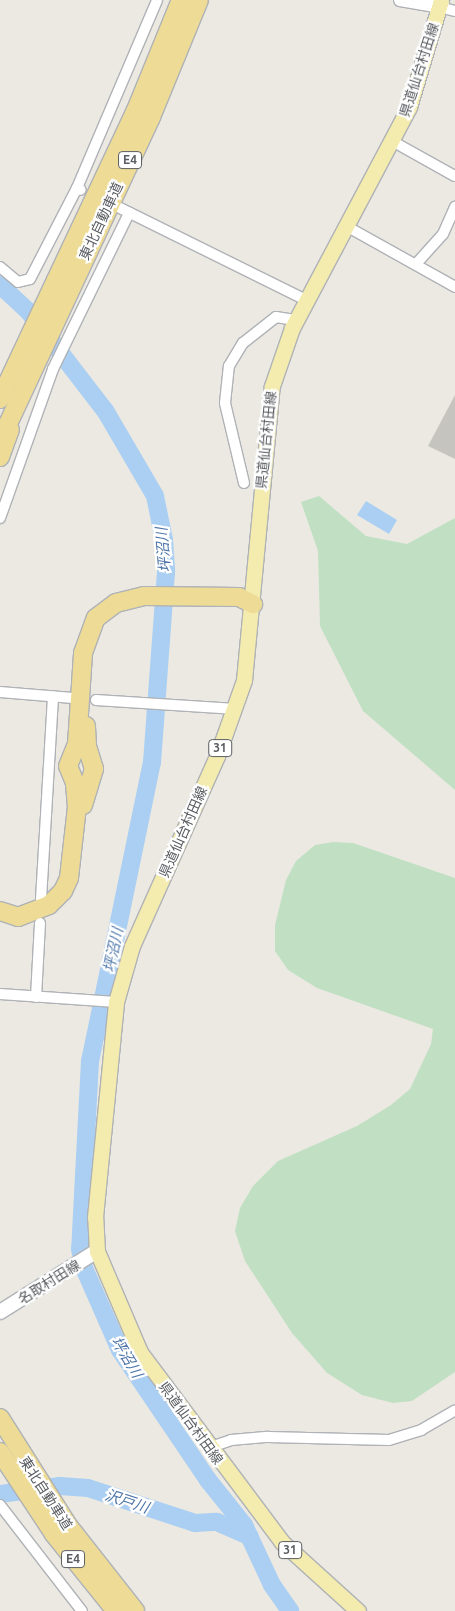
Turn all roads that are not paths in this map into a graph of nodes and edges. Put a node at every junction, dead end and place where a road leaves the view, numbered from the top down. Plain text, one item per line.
1 (157, 0) edge
2 (181, 0) edge
3 (199, 0) edge
4 (400, 0) edge
5 (440, 3) edge
6 (455, 11) edge
7 (392, 141) junction
8 (455, 176) edge
9 (455, 207) edge
10 (346, 226) junction
11 (416, 264) junction
12 (0, 267) edge
13 (455, 287) edge
14 (306, 300) junction
15 (295, 320) junction
16 (18, 357) junction
17 (37, 359) junction
18 (0, 386) edge
19 (0, 399) edge
20 (0, 441) edge
21 (0, 457) edge
22 (244, 483) dead end
23 (0, 518) edge
24 (144, 600) junction
25 (253, 604) junction
26 (0, 692) edge
27 (53, 696) junction
28 (73, 698) dead end
29 (96, 700) dead end
30 (236, 708) junction
31 (41, 899) dead end
32 (0, 911) edge
33 (40, 923) dead end
34 (0, 925) edge
35 (0, 994) edge
36 (36, 997) junction
37 (112, 1002) junction
38 (96, 1252) junction
39 (0, 1312) edge
40 (455, 1410) edge
41 (0, 1418) edge
42 (208, 1448) junction
43 (0, 1452) edge
44 (2, 1509) edge
45 (82, 1611) edge
46 (116, 1611) edge
47 (135, 1611) edge
48 (358, 1611) edge

1 - 12 street
2 - 16 highway, 東北自動車道 / E4
3 - 17 highway, 東北自動車道 / E4
4 - 5 street
5 - 6 street
5 - 7 main road, 県道仙台村田線 / 31
7 - 8 street
7 - 10 main road, 県道仙台村田線 / 31
9 - 11 street
10 - 11 street
10 - 14 main road, 県道仙台村田線 / 31
11 - 13 street
14 - 15 main road, 県道仙台村田線 / 31
14 - 23 street
15 - 22 street
15 - 25 main road, 県道仙台村田線 / 31
16 - 18 highway
16 - 19 highway, 東北自動車道 / E4
17 - 20 highway, 東北自動車道 / E4
17 - 21 highway
24 - 25 highway
24 - 32 highway
24 - 34 highway
25 - 30 main road, 県道仙台村田線 / 31
26 - 27 street
27 - 28 street
27 - 31 street
29 - 30 street
30 - 37 main road, 県道仙台村田線 / 31
33 - 36 street
35 - 36 street
36 - 37 street
37 - 38 main road, 県道仙台村田線 / 31
38 - 39 main road, 名取村田線
38 - 42 main road, 県道仙台村田線 / 31
40 - 42 street
41 - 47 highway, 東北自動車道 / E4
42 - 48 main road, 県道仙台村田線 / 31
43 - 46 highway, 東北自動車道 / E4
44 - 45 street

